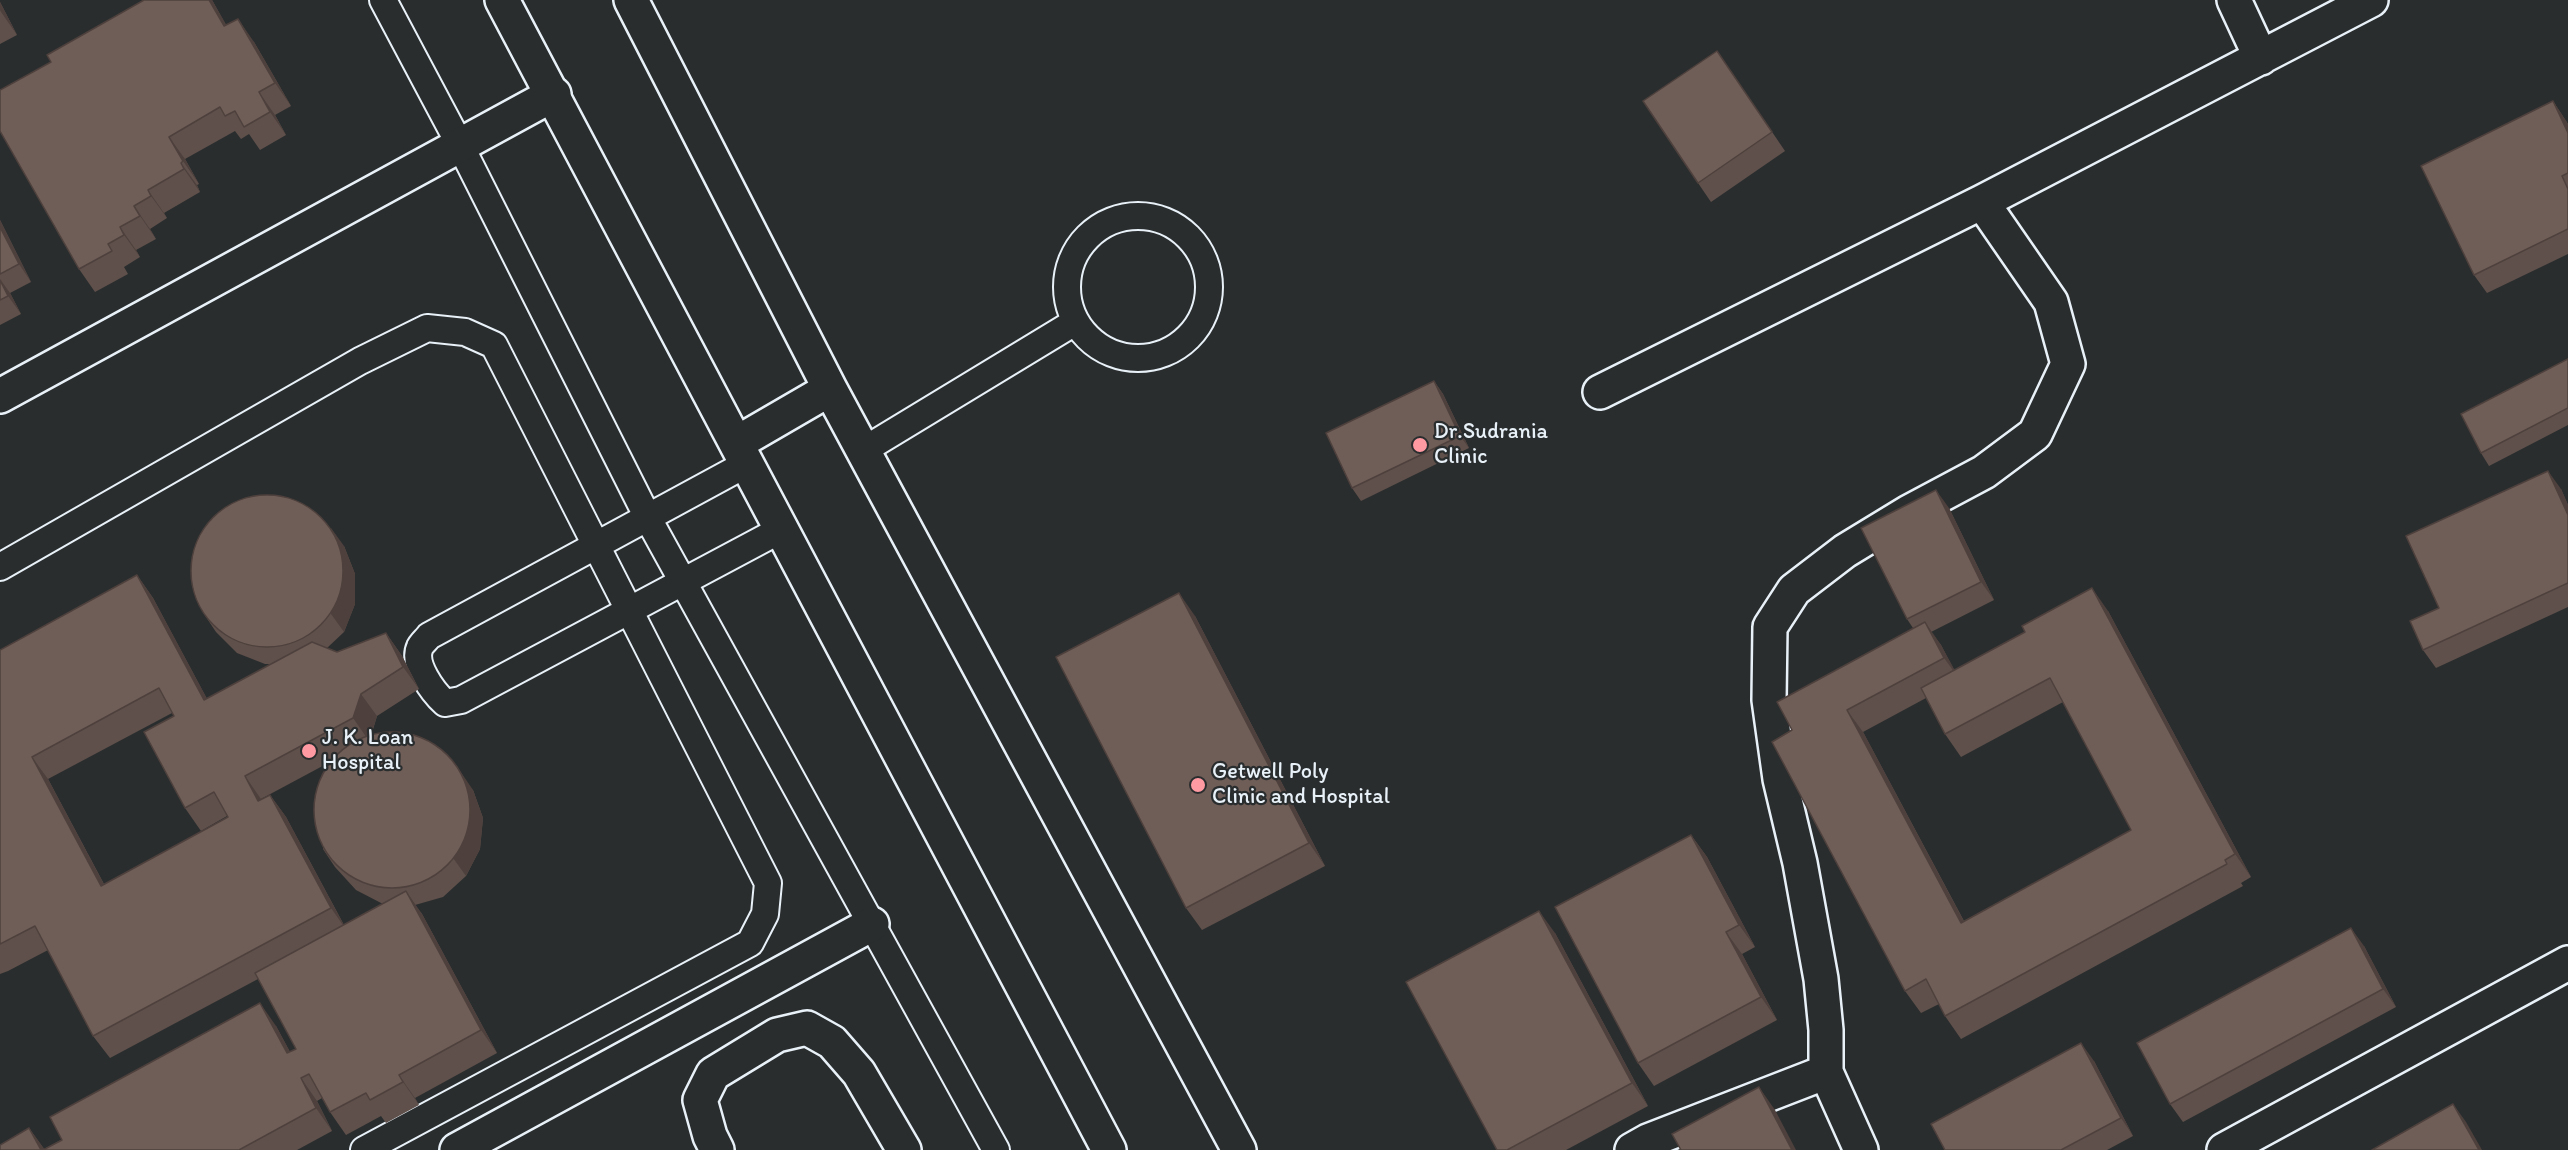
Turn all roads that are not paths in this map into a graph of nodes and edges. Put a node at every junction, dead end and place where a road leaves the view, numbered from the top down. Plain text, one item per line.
1 (383, 0) edge
2 (502, 0) edge
3 (631, 0) edge
4 (2234, 0) edge
5 (2371, 0) edge
6 (2261, 58) junction
7 (554, 94) junction
8 (460, 145) junction
9 (1982, 202) junction
10 (1076, 322) junction
11 (830, 389) junction
12 (1600, 392) dead end
13 (0, 396) edge
14 (864, 450) junction
15 (742, 453) junction
16 (648, 518) junction
17 (782, 530) junction
18 (597, 546) junction
19 (0, 567) edge
20 (684, 584) junction
21 (630, 612) junction
22 (872, 924) junction
23 (2568, 963) edge
24 (1826, 1072) junction
25 (364, 1150) edge
26 (457, 1150) edge
27 (717, 1150) edge
28 (904, 1150) edge
29 (996, 1150) edge
30 (1109, 1150) edge
31 (1239, 1150) edge
32 (1632, 1150) edge
33 (1861, 1150) edge
34 (2224, 1150) edge

1 - 8 lane
2 - 7 street
3 - 11 street
4 - 6 street
5 - 6 street
6 - 9 street
7 - 8 street
7 - 15 street
8 - 13 street
8 - 16 lane
9 - 12 street
9 - 24 street
10 - 10 lane
10 - 14 lane
11 - 14 street
11 - 15 street
14 - 31 street
15 - 16 lane
15 - 17 street
16 - 18 lane
16 - 20 lane
17 - 20 lane
17 - 30 street
18 - 19 lane
18 - 21 lane
18 - 21 lane
20 - 21 lane
20 - 22 lane
21 - 25 lane
22 - 26 street
22 - 29 lane
23 - 34 street
24 - 32 street
24 - 33 street
27 - 28 street

